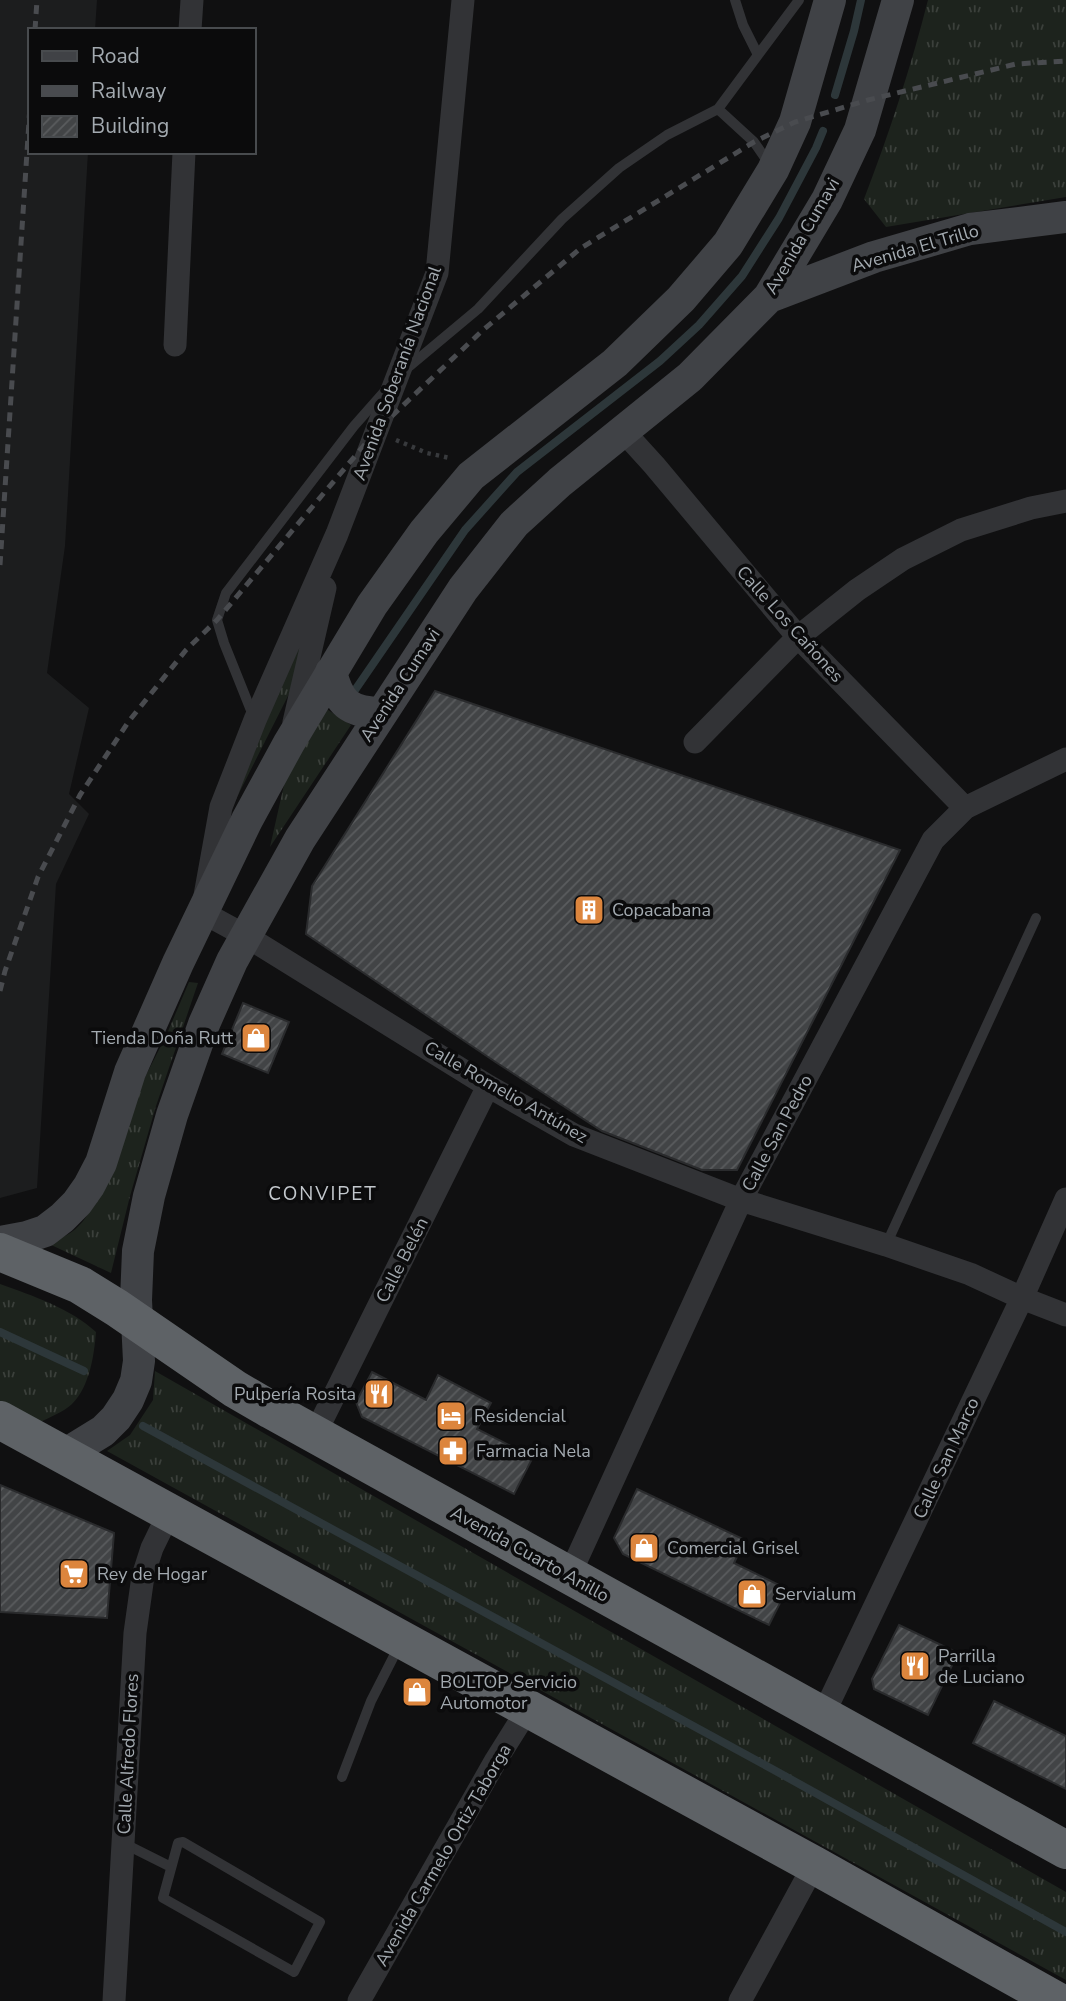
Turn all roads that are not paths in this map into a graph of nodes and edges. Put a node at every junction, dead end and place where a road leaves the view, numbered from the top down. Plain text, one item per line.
1 (192, 0) edge
2 (463, 0) edge
3 (736, 0) edge
4 (898, 0) edge
5 (818, 1) edge
6 (191, 28) edge
7 (758, 55) junction
8 (718, 109) junction
9 (184, 154) edge
10 (774, 170) junction
11 (1066, 216) edge
12 (769, 297) junction
13 (175, 345) dead end
14 (397, 377) junction
15 (624, 432) junction
16 (1066, 501) edge
17 (337, 534) junction
18 (798, 637) junction
19 (331, 672) junction
20 (381, 713) junction
21 (255, 720) junction
22 (695, 741) dead end
23 (289, 743) junction
24 (1066, 758) edge
25 (965, 808) junction
26 (202, 912) junction
27 (1036, 918) dead end
28 (246, 936) junction
29 (488, 1086) junction
30 (1066, 1199) edge
31 (741, 1200) junction
32 (0, 1242) edge
33 (886, 1245) junction
34 (0, 1252) edge
35 (1022, 1298) junction
36 (1066, 1315) edge
37 (138, 1322) junction
38 (0, 1420) edge
39 (315, 1434) junction
40 (64, 1455) junction
41 (169, 1513) junction
42 (569, 1576) junction
43 (401, 1640) junction
44 (527, 1709) junction
45 (823, 1715) junction
46 (342, 1777) dead end
47 (124, 1843) junction
48 (1066, 1850) edge
49 (814, 1866) junction
50 (171, 1867) junction
51 (114, 2001) edge
52 (359, 2001) edge
53 (740, 2001) edge
54 (1057, 2001) edge

1 - 6 street
2 - 14 street, Avenida Soberanía Nacional
3 - 7 lane
4 - 12 main road, Avenida Cumavi
5 - 7 lane
5 - 10 main road
7 - 8 lane
8 - 10 lane
8 - 14 lane
9 - 13 street
10 - 19 main road
11 - 12 main road, Avenida El Trillo
12 - 15 main road, Avenida Cumavi
14 - 17 street, Avenida Soberanía Nacional
14 - 21 lane
15 - 18 street, Calle Los Cañones
15 - 20 main road, Avenida Cumavi
16 - 18 street
17 - 21 street, Avenida Soberanía Nacional
17 - 23 street, Avenida Soberanía Nacional
18 - 22 street
18 - 25 street, Calle Los Cañones
19 - 20 main road
19 - 23 main road
20 - 28 main road, Avenida Cumavi
21 - 26 street, Avenida Soberanía Nacional
23 - 26 main road
24 - 25 street, Calle San Pedro
25 - 31 street, Calle San Pedro
26 - 28 street, Calle Romelio Antúnez
26 - 32 main road
27 - 33 lane
28 - 29 street, Calle Romelio Antúnez
28 - 37 main road, Avenida Cumavi
29 - 31 street, Calle Romelio Antúnez
29 - 39 street, Calle Belén
30 - 35 street, Calle San Marco
31 - 33 street, Calle Romelio Antúnez
31 - 42 street, Calle San Pedro
33 - 35 street, Calle Romelio Antúnez
34 - 37 highway, Avenida Cuarto Anillo
35 - 36 street, Calle Romelio Antúnez
35 - 45 street, Calle San Marco
37 - 39 highway, Avenida Cuarto Anillo
37 - 40 main road, Avenida Cumavi
38 - 40 highway
39 - 42 highway, Avenida Cuarto Anillo
40 - 41 highway
41 - 43 highway
41 - 47 street, Calle Alfredo Flores
42 - 45 highway, Avenida Cuarto Anillo
43 - 44 highway
43 - 46 lane
44 - 49 highway
44 - 52 street, Avenida Carmelo Ortiz Taborga
45 - 48 highway, Avenida Cuarto Anillo
47 - 50 lane
47 - 51 street, Calle Alfredo Flores
49 - 53 street
49 - 54 highway
50 - 50 lane

